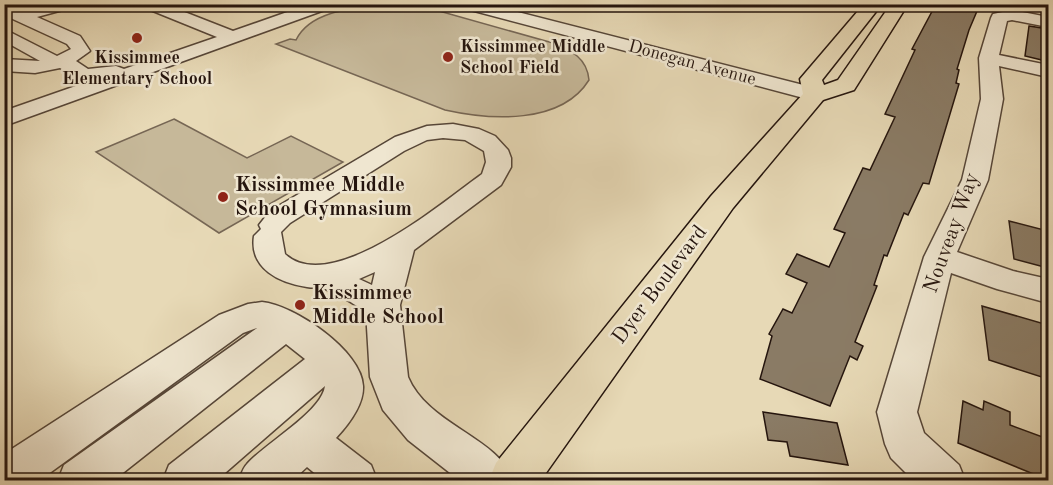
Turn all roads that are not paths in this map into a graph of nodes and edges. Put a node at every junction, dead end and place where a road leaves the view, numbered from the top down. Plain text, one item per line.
1 (68, 4) edge
2 (149, 4) edge
3 (312, 4) edge
4 (320, 4) edge
5 (327, 4) edge
6 (465, 4) edge
7 (874, 4) edge
8 (900, 4) edge
9 (4, 9) edge
10 (24, 16) junction
11 (1048, 21) edge
12 (4, 34) edge
13 (230, 36) junction
14 (989, 58) junction
15 (55, 62) junction
16 (4, 65) edge
17 (1048, 71) edge
18 (86, 88) junction
19 (814, 95) junction
20 (7, 107) edge
21 (402, 242) junction
22 (939, 257) junction
23 (326, 276) junction
24 (1048, 291) edge
25 (383, 305) junction
26 (285, 326) junction
27 (331, 359) junction
28 (306, 440) junction
29 (4, 480) edge
30 (80, 480) edge
31 (185, 480) edge
32 (261, 480) edge
33 (355, 480) edge
34 (491, 480) edge
35 (513, 480) edge
36 (943, 480) edge

1 - 10 street
2 - 13 street
3 - 13 street
4 - 13 street
5 - 13 street
6 - 19 street, Donegan Avenue
7 - 19 main road, Dyer Boulevard
8 - 19 main road
9 - 10 street
10 - 15 street
11 - 14 street, Nouveay Way
12 - 15 street
13 - 15 street
13 - 18 street
14 - 17 street
14 - 22 street, Nouveay Way
15 - 16 street
15 - 18 street
18 - 20 street
19 - 35 main road, Dyer Boulevard
21 - 23 street
21 - 23 street
21 - 25 street
22 - 24 street
22 - 36 street, Nouveay Way
23 - 25 street
25 - 34 street
26 - 27 street
26 - 29 street
26 - 30 street
27 - 28 street
27 - 31 street
28 - 32 street
28 - 33 street

